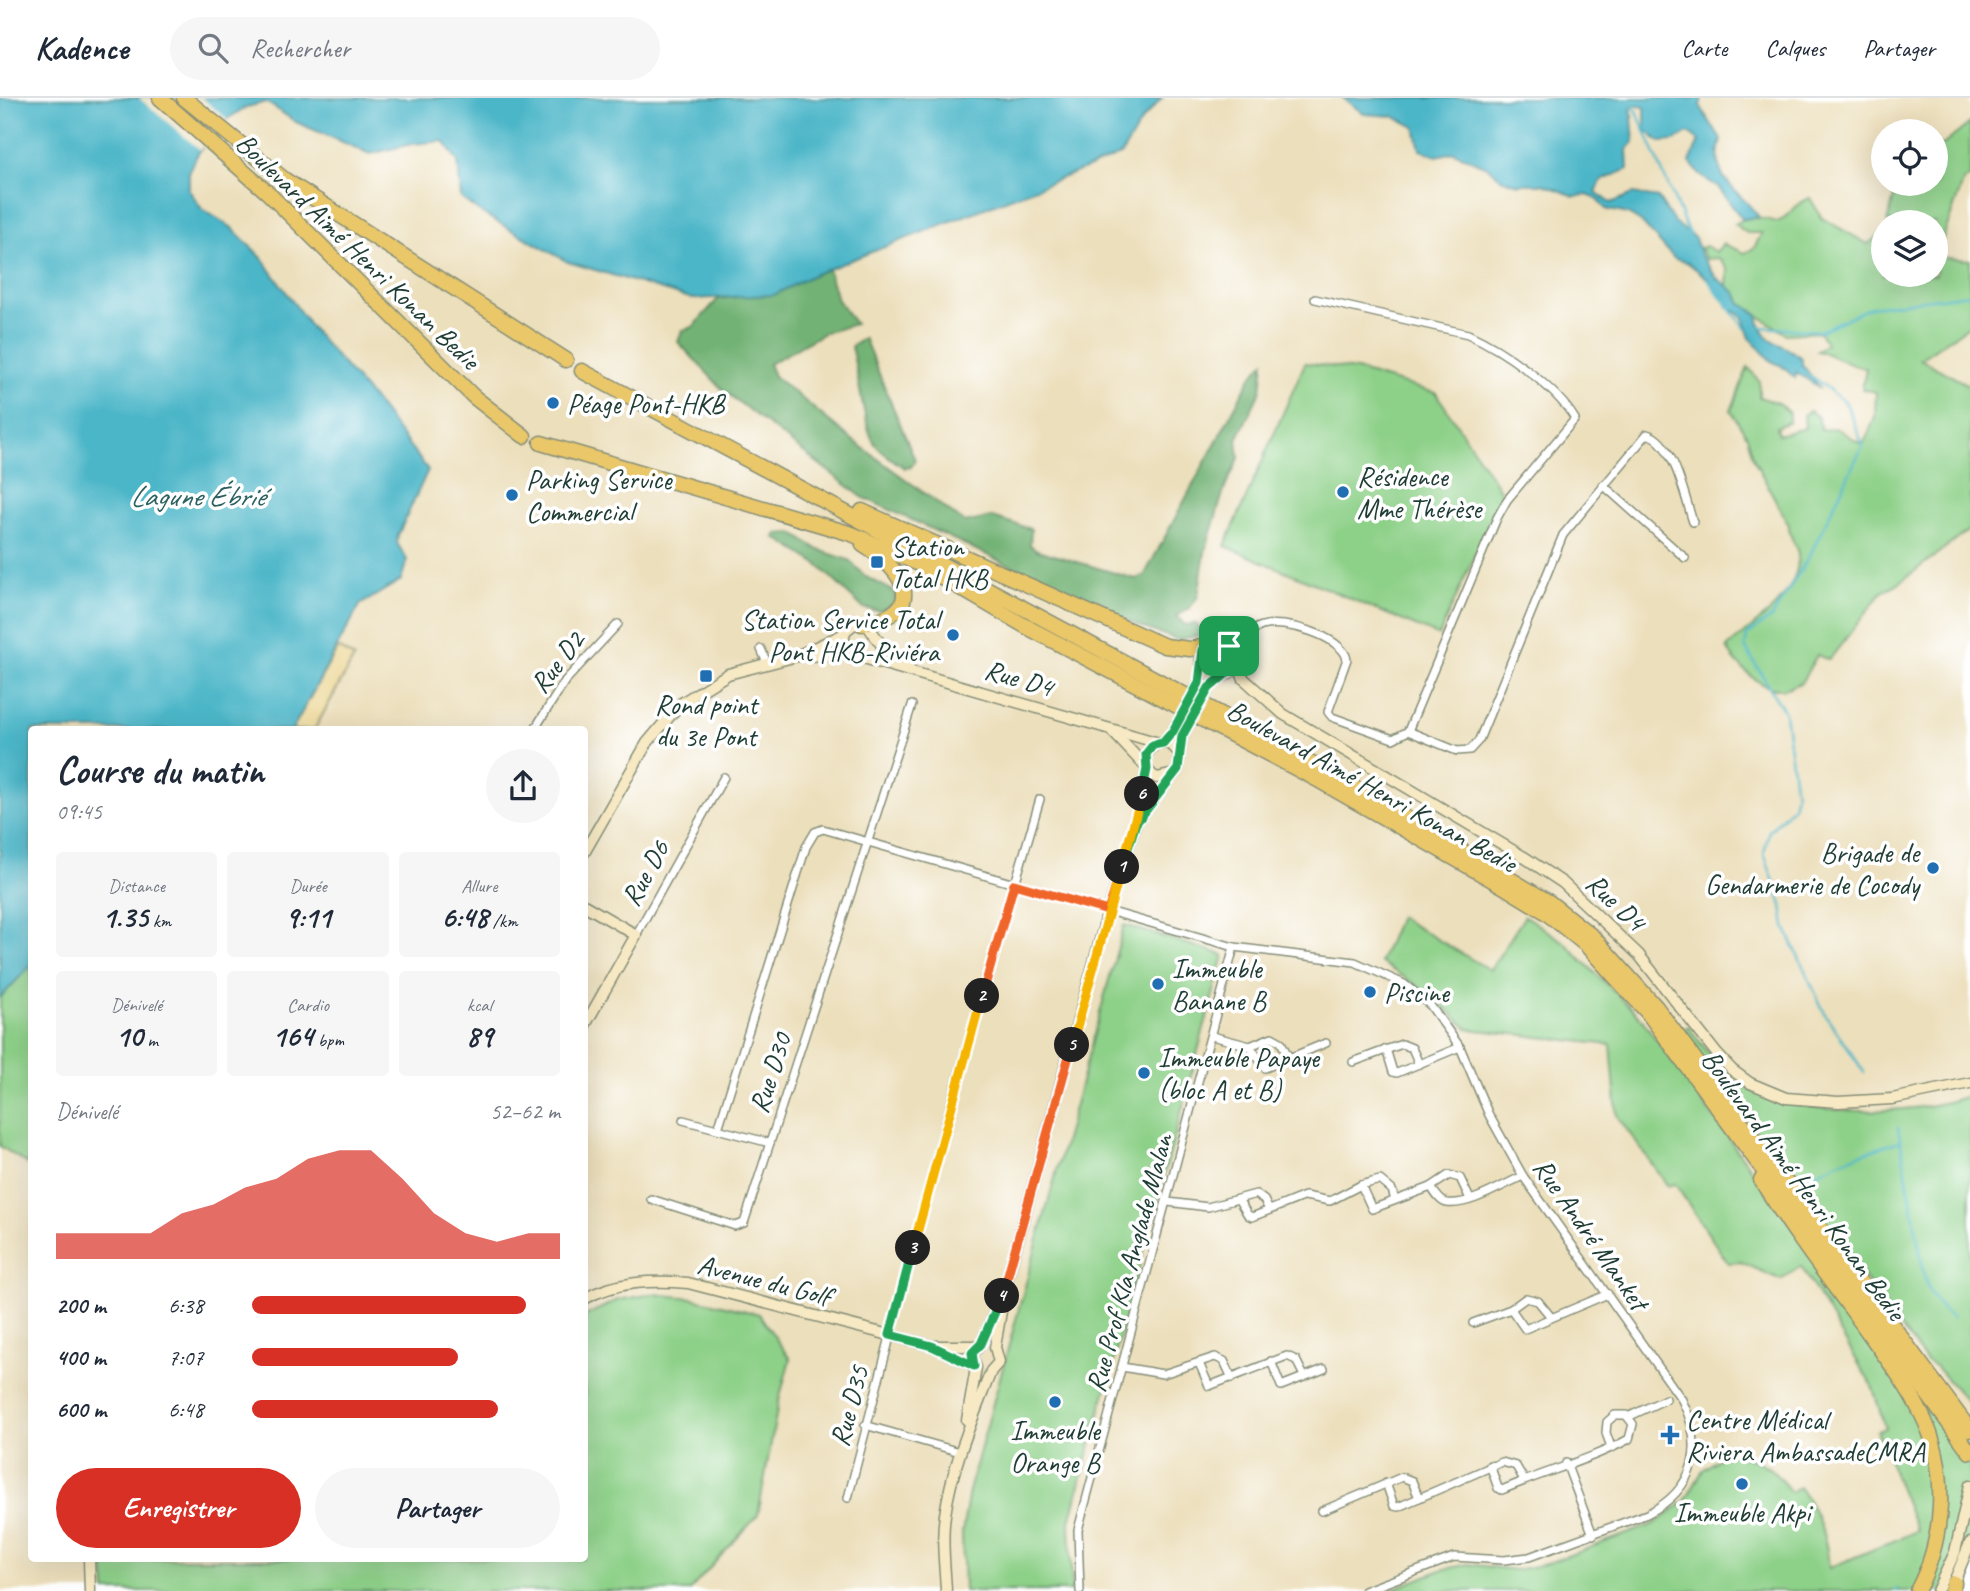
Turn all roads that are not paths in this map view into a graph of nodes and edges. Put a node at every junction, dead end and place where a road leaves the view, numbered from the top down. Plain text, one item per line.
1 (160, 98) edge
2 (184, 98) edge
3 (214, 134) junction
4 (1315, 299) dead end
5 (566, 360) dead end
6 (582, 371) dead end
7 (524, 436) dead end
8 (541, 443) dead end
9 (1603, 485) junction
10 (799, 486) junction
11 (1693, 522) dead end
12 (827, 527) junction
13 (1685, 558) dead end
14 (618, 624) dead end
15 (862, 624) junction
16 (844, 634) junction
17 (874, 635) junction
18 (1206, 646) junction
19 (761, 649) dead end
20 (1232, 649) junction
21 (797, 656) junction
22 (856, 656) junction
23 (768, 663) junction
24 (1236, 663) junction
25 (1202, 668) junction
26 (912, 672) junction
27 (1218, 678) junction
28 (1204, 686) junction
29 (912, 705) dead end
30 (537, 726) edge
31 (1112, 731) junction
32 (1408, 731) junction
33 (1177, 733) junction
34 (1161, 743) junction
35 (1178, 752) junction
36 (1146, 767) junction
37 (1174, 774) junction
38 (724, 777) dead end
39 (1040, 799) dead end
40 (1136, 823) junction
41 (868, 842) junction
42 (588, 846) edge
43 (1014, 884) junction
44 (588, 907) edge
45 (1108, 911) junction
46 (636, 935) junction
47 (1234, 947) junction
48 (588, 1020) edge
49 (1212, 1036) junction
50 (1326, 1043) dead end
51 (1251, 1046) junction
52 (1460, 1047) junction
53 (1386, 1049) junction
54 (1289, 1058) junction
55 (1353, 1062) dead end
56 (1419, 1064) junction
57 (1970, 1083) edge
58 (1714, 1105) junction
59 (683, 1120) dead end
60 (718, 1129) junction
61 (770, 1143) junction
62 (1522, 1176) junction
63 (1362, 1185) junction
64 (1431, 1187) junction
65 (651, 1199) dead end
66 (1238, 1199) junction
67 (1469, 1199) junction
68 (1395, 1200) junction
69 (1168, 1202) junction
70 (1269, 1210) junction
71 (1005, 1287) junction
72 (1608, 1294) junction
73 (588, 1297) edge
74 (1511, 1309) junction
75 (1550, 1317) junction
76 (1473, 1323) dead end
77 (890, 1335) junction
78 (979, 1345) junction
79 (932, 1346) junction
80 (995, 1347) junction
81 (1271, 1361) junction
82 (1920, 1361) junction
83 (1199, 1363) junction
84 (975, 1367) junction
85 (1122, 1367) junction
86 (1324, 1369) dead end
87 (991, 1371) junction
88 (1304, 1376) junction
89 (1232, 1377) junction
90 (1666, 1399) dead end
91 (1628, 1417) junction
92 (1970, 1417) edge
93 (865, 1425) junction
94 (1970, 1430) edge
95 (1611, 1447) junction
96 (961, 1448) junction
97 (1970, 1452) edge
98 (1566, 1463) junction
99 (1490, 1465) junction
100 (1524, 1480) junction
101 (1386, 1483) junction
102 (1970, 1486) edge
103 (848, 1497) dead end
104 (1419, 1498) junction
105 (1322, 1511) dead end
106 (1593, 1535) junction
107 (1970, 1544) edge
108 (89, 1562) edge
109 (1952, 1588) edge
110 (90, 1591) edge
111 (946, 1591) edge
112 (1080, 1591) edge
113 (1364, 1591) edge
114 (1917, 1591) edge
115 (1937, 1591) edge

1 - 3 highway, Boulevard Aimé Henri Konan Bedie
2 - 3 highway, Boulevard Aimé Henri Konan Bedie
3 - 5 highway, Boulevard Aimé Henri Konan Bedie
3 - 7 highway, Boulevard Aimé Henri Konan Bedie
4 - 32 street
6 - 10 highway, Boulevard Aimé Henri Konan Bedie
8 - 12 highway, Boulevard Aimé Henri Konan Bedie
9 - 11 street
9 - 13 street
9 - 32 street
10 - 18 highway
10 - 82 highway, Boulevard Aimé Henri Konan Bedie
12 - 15 highway
12 - 58 highway, Boulevard Aimé Henri Konan Bedie
14 - 30 street, Rue D2
15 - 16 main road
15 - 17 main road, Rue D4
16 - 21 main road
16 - 22 main road
17 - 22 main road
17 - 26 main road, Rue D4
18 - 20 main road
18 - 25 main road
19 - 23 street
20 - 24 main road, Rue D4
20 - 32 street
21 - 22 main road, Rue D4
21 - 23 main road
22 - 26 main road, Rue D4
23 - 42 main road
24 - 27 main road
24 - 57 main road, Rue D4
25 - 27 main road
25 - 28 main road
26 - 31 main road, Rue D4
27 - 28 main road
28 - 33 main road, bridge
29 - 41 street, Rue D30
31 - 34 main road, Rue D4
31 - 36 main road
33 - 34 main road
33 - 35 main road
34 - 35 main road
34 - 36 main road
35 - 37 main road
36 - 37 main road
36 - 40 main road
37 - 40 main road
38 - 46 street, Rue D6
39 - 43 street, Rue D35
40 - 45 main road
41 - 43 street
41 - 60 street
41 - 61 street, Rue D30
43 - 45 street
43 - 77 street, Rue D35
44 - 46 main road
45 - 47 street, Rue André Manket
45 - 71 main road
46 - 48 main road, Rue D6
47 - 49 street, Rue Prof Kla Anglade Malan
47 - 52 street, Rue André Manket
49 - 51 street
49 - 69 street, Rue Prof Kla Anglade Malan
50 - 54 street
51 - 54 street
51 - 54 street
52 - 56 street
52 - 62 street, Rue André Manket
53 - 55 street
53 - 56 street
53 - 56 street
58 - 97 highway, Boulevard Aimé Henri Konan Bedie
58 - 114 highway
59 - 60 street
60 - 61 street
61 - 65 street, Rue D30
62 - 67 street
62 - 72 street, Rue André Manket
63 - 68 street
63 - 68 street
63 - 70 street
64 - 67 street
64 - 67 street
64 - 68 street
66 - 69 street
66 - 70 street
66 - 70 street
69 - 85 street, Rue Prof Kla Anglade Malan
71 - 78 main road
71 - 80 main road
72 - 75 street
72 - 106 street, Rue André Manket
73 - 77 main road, Avenue du Golf
74 - 75 street
74 - 75 street
74 - 76 street
77 - 79 main road, Avenue du Golf
77 - 93 street, Rue D35
78 - 79 main road, Avenue du Golf
78 - 80 main road
78 - 84 main road
79 - 84 main road, Avenue du Golf
80 - 87 main road
81 - 88 street
81 - 88 street
81 - 89 street
82 - 92 highway
82 - 94 highway, Boulevard Aimé Henri Konan Bedie
83 - 85 street
83 - 89 street
83 - 89 street
84 - 87 main road
84 - 96 main road
85 - 112 street, Rue Prof Kla Anglade Malan
86 - 88 street
87 - 96 main road
90 - 91 street
91 - 95 street
91 - 95 street
93 - 96 street
93 - 103 street, Rue D35
95 - 98 street
96 - 111 main road
98 - 100 street
98 - 106 street
99 - 100 street
99 - 100 street
99 - 104 street
101 - 104 street
101 - 104 street
101 - 105 street
102 - 115 main road
106 - 113 street, Rue André Manket
107 - 109 main road
108 - 110 main road

